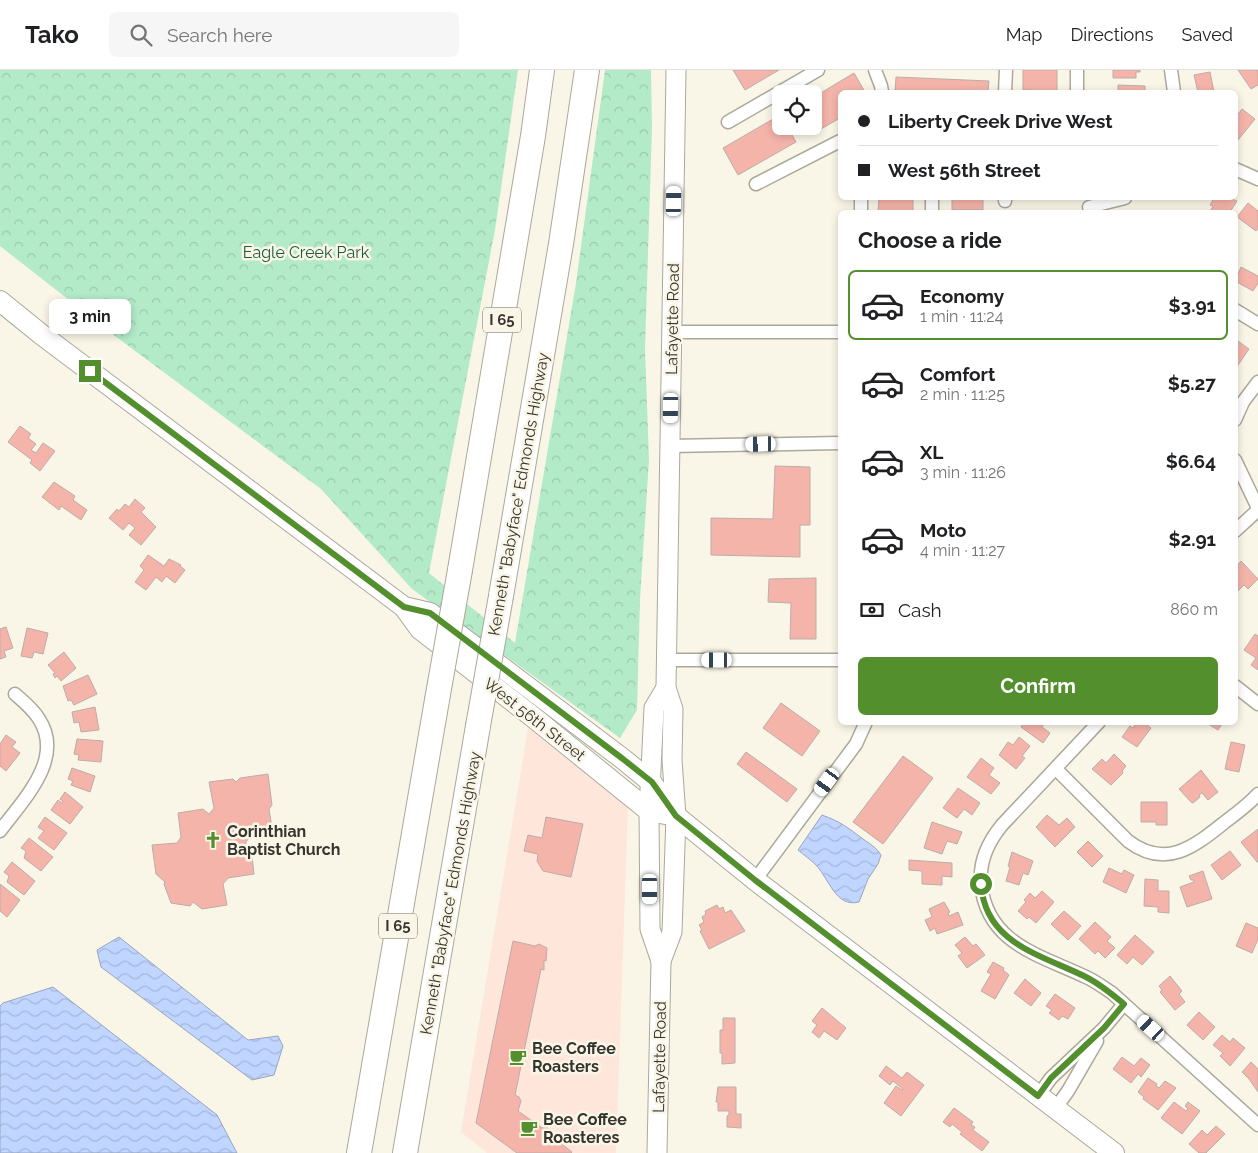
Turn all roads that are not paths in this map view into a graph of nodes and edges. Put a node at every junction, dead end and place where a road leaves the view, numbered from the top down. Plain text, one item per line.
1 (542, 70) edge
2 (587, 70) edge
3 (676, 70) edge
4 (818, 70) edge
5 (875, 70) edge
6 (1006, 70) edge
7 (1077, 70) edge
8 (1171, 70) edge
9 (882, 90) edge
10 (1005, 90) edge
11 (1077, 90) edge
12 (1174, 90) edge
13 (728, 122) dead end
14 (838, 142) edge
15 (1238, 170) edge
16 (1258, 179) edge
17 (756, 184) dead end
18 (1117, 200) edge
19 (1090, 207) dead end
20 (0, 301) edge
21 (1238, 312) edge
22 (1258, 324) edge
23 (672, 332) junction
24 (838, 332) edge
25 (1258, 382) edge
26 (1238, 413) edge
27 (838, 443) edge
28 (670, 446) junction
29 (1238, 466) edge
30 (1258, 509) edge
31 (1238, 528) edge
32 (404, 607) junction
33 (666, 660) junction
34 (838, 660) edge
35 (666, 688) junction
36 (1238, 688) edge
37 (15, 694) dead end
38 (1258, 704) edge
39 (865, 725) edge
40 (1096, 725) edge
41 (1056, 769) junction
42 (652, 782) junction
43 (1258, 794) edge
44 (649, 810) junction
45 (676, 816) junction
46 (0, 831) edge
47 (755, 880) junction
48 (661, 961) junction
49 (1124, 1004) junction
50 (1104, 1028) junction
51 (1038, 1096) junction
52 (1055, 1109) junction
53 (1258, 1125) edge
54 (359, 1153) edge
55 (405, 1153) edge
56 (657, 1153) edge
57 (1114, 1153) edge

1 - 54 highway, I 65, bridge
2 - 55 highway, Kenneth "Babyface" Edmonds Highway, bridge
3 - 23 main road, Lafayette Road
4 - 13 street
5 - 9 street
6 - 10 street
7 - 11 street
8 - 12 street
14 - 17 street
15 - 16 street
18 - 19 street
20 - 32 main road, West 56th Street
21 - 22 street
23 - 24 street
23 - 28 main road, Lafayette Road
25 - 26 street
27 - 28 street
28 - 33 main road, Lafayette Road
29 - 30 street
30 - 31 street
32 - 42 main road, West 56th Street
32 - 44 main road, West 56th Street
33 - 34 street
33 - 35 main road, Lafayette Road
35 - 42 main road, Lafayette Road
35 - 45 main road, Lafayette Road
36 - 38 street
37 - 46 street
39 - 47 street
40 - 41 street
41 - 43 street
41 - 49 street
42 - 44 main road, Lafayette Road
42 - 45 main road, West 56th Street
44 - 45 main road, West 56th Street
44 - 48 main road, Lafayette Road
45 - 47 main road, West 56th Street
45 - 48 main road, Lafayette Road
47 - 51 main road, West 56th Street
48 - 56 main road, Lafayette Road
49 - 50 street
49 - 53 street
50 - 51 street
50 - 52 street
51 - 52 main road, West 56th Street
52 - 57 main road, West 56th Street

